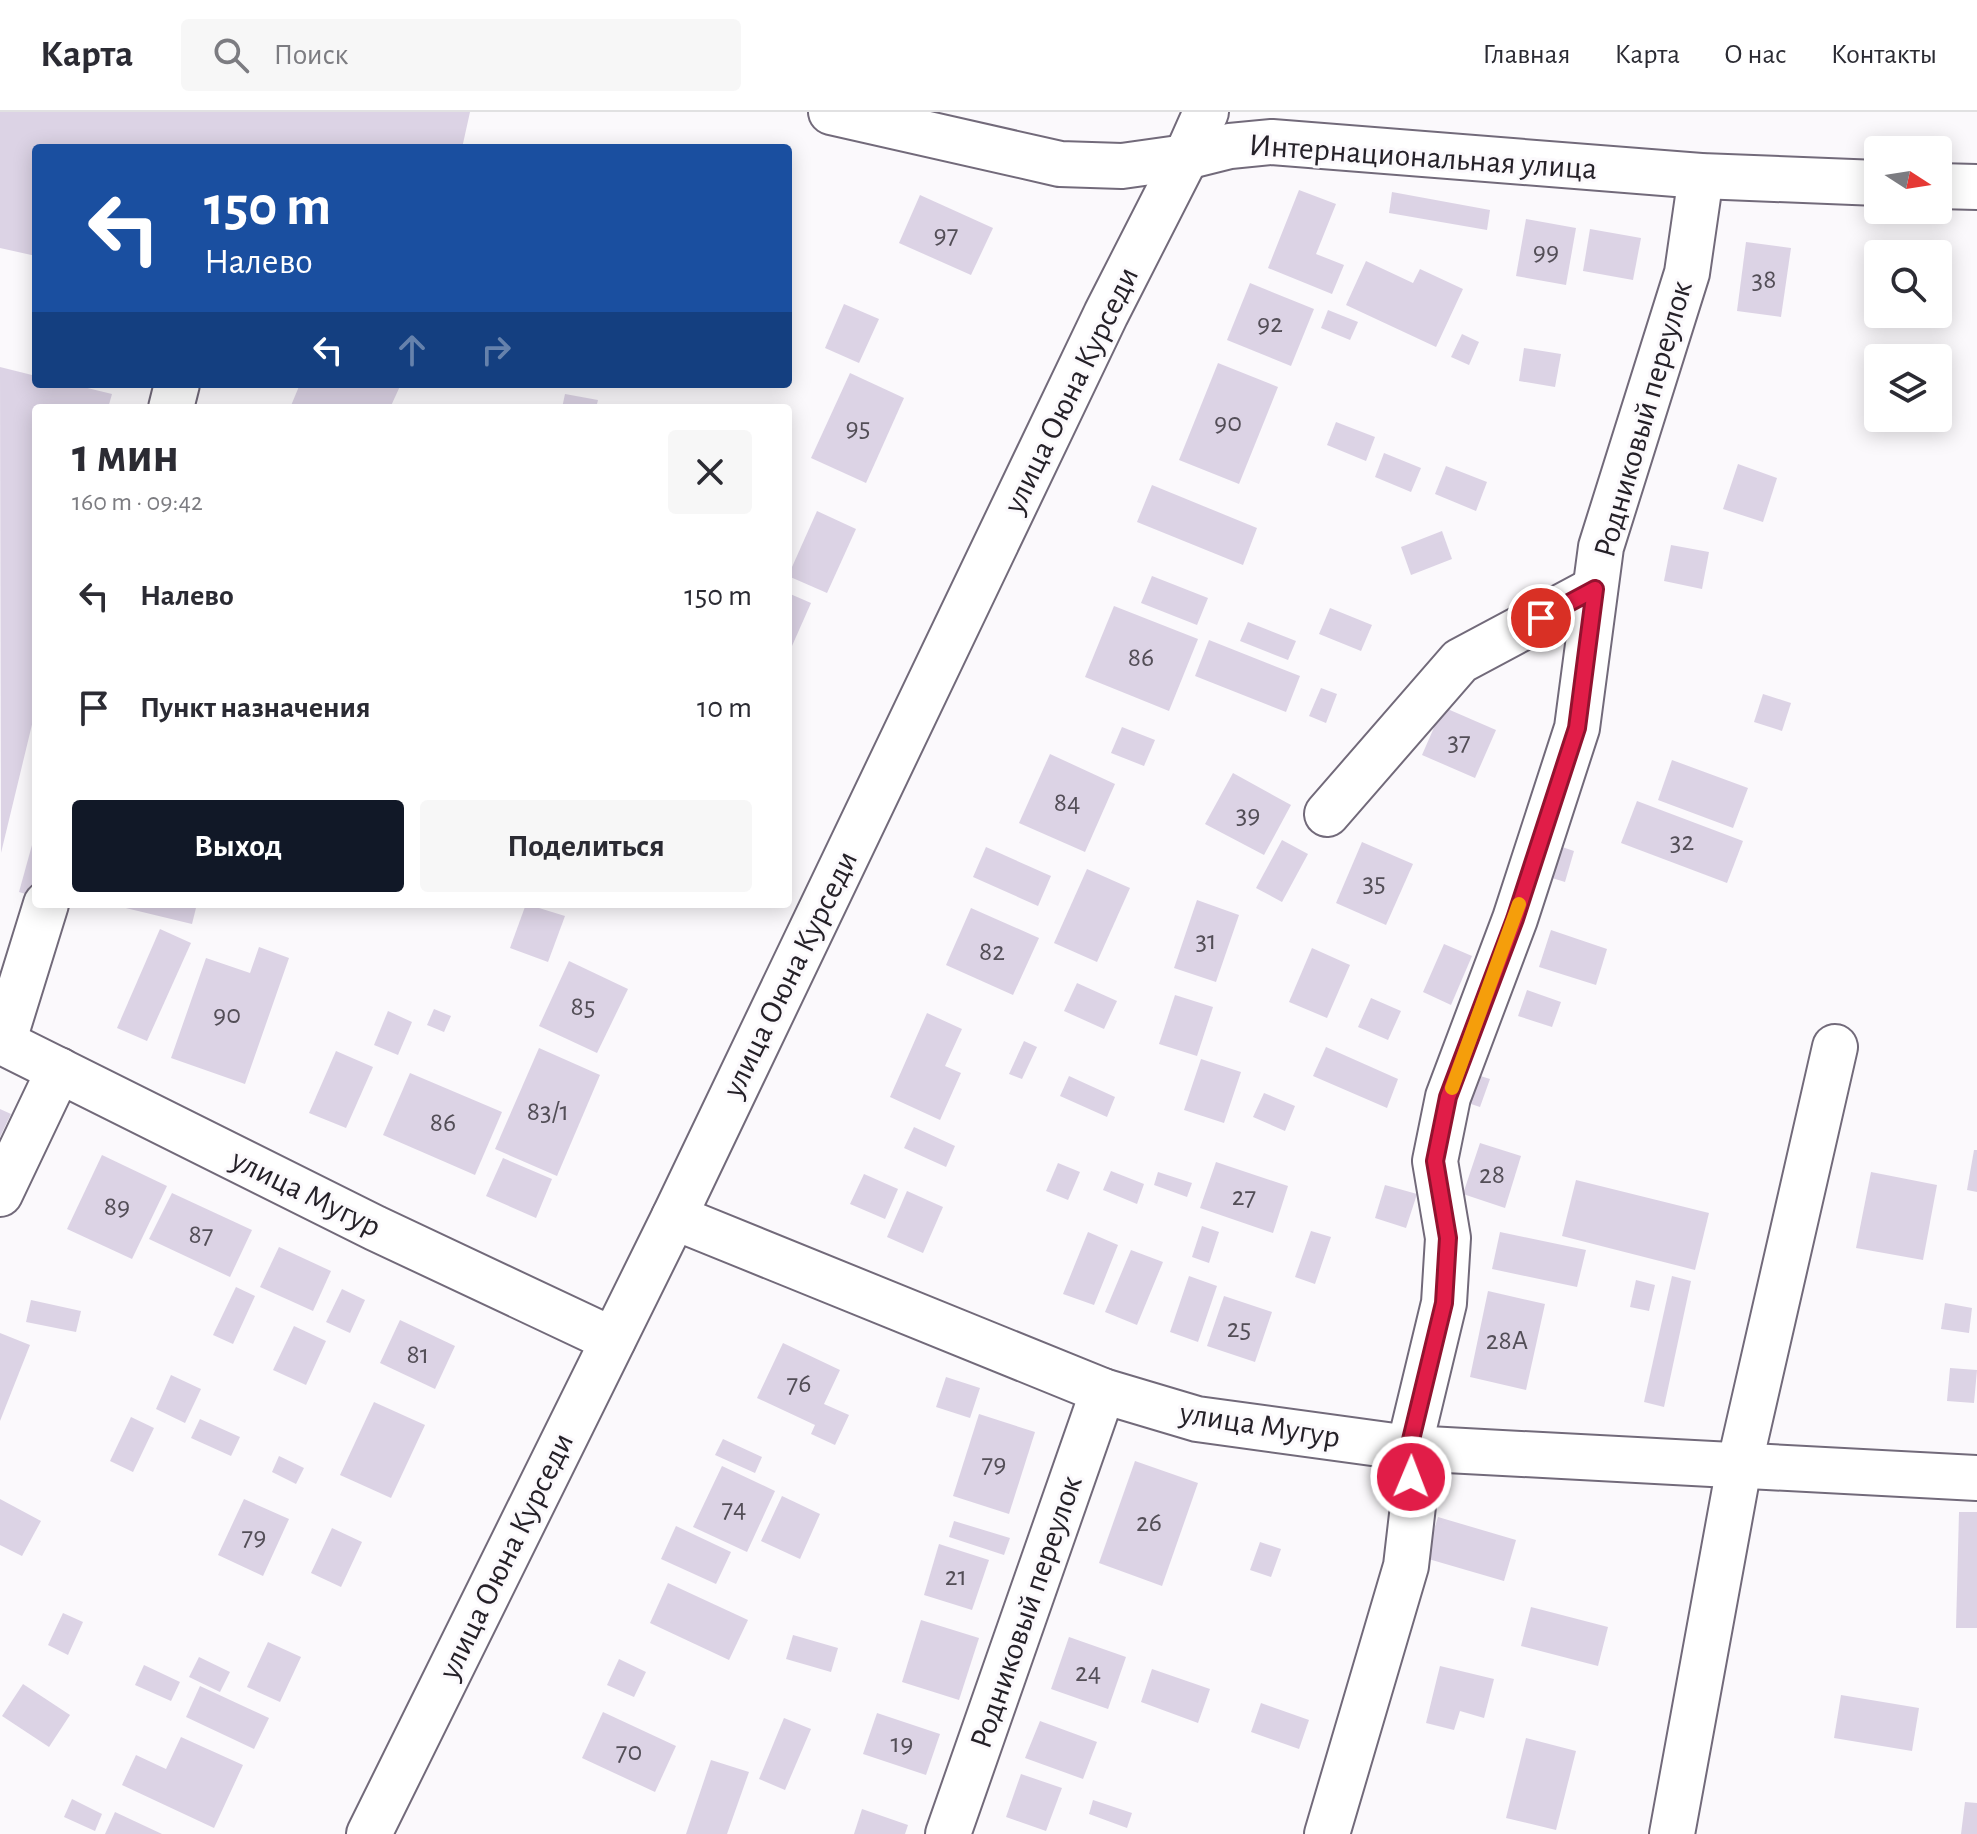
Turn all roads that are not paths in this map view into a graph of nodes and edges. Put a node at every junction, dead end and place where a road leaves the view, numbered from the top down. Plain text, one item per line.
1 (831, 112) edge
2 (1206, 112) edge
3 (1186, 157) junction
4 (1701, 176) junction
5 (1864, 182) edge
6 (1952, 186) edge
7 (1977, 187) edge
8 (1595, 589) junction
9 (1327, 814) dead end
10 (45, 908) edge
11 (2, 1042) edge
12 (1835, 1047) dead end
13 (59, 1070) junction
14 (0, 1194) edge
15 (674, 1217) junction
16 (613, 1340) junction
17 (1103, 1391) junction
18 (1409, 1448) junction
19 (1739, 1467) junction
20 (1977, 1478) edge
21 (369, 1834) edge
22 (948, 1834) edge
23 (1327, 1834) edge
24 (1672, 1834) edge

1 - 3 street, Интернациональная улица
2 - 3 street, улица Оюна Курседи
3 - 4 street, Интернациональная улица
3 - 15 street, улица Оюна Курседи
4 - 5 street, Интернациональная улица
4 - 8 street, Родниковый переулок
6 - 7 street
8 - 9 street
8 - 18 street, Родниковый переулок
10 - 11 street
11 - 13 street, улица Мугур
12 - 19 street
13 - 14 street
13 - 16 street, улица Мугур
15 - 16 street, улица Оюна Курседи
15 - 17 street, улица Мугур
16 - 21 street, улица Оюна Курседи
17 - 18 street, улица Мугур
17 - 22 street, Родниковый переулок
18 - 19 street, улица Мугур
18 - 23 street, Родниковый переулок
19 - 20 street, улица Мугур
19 - 24 street

